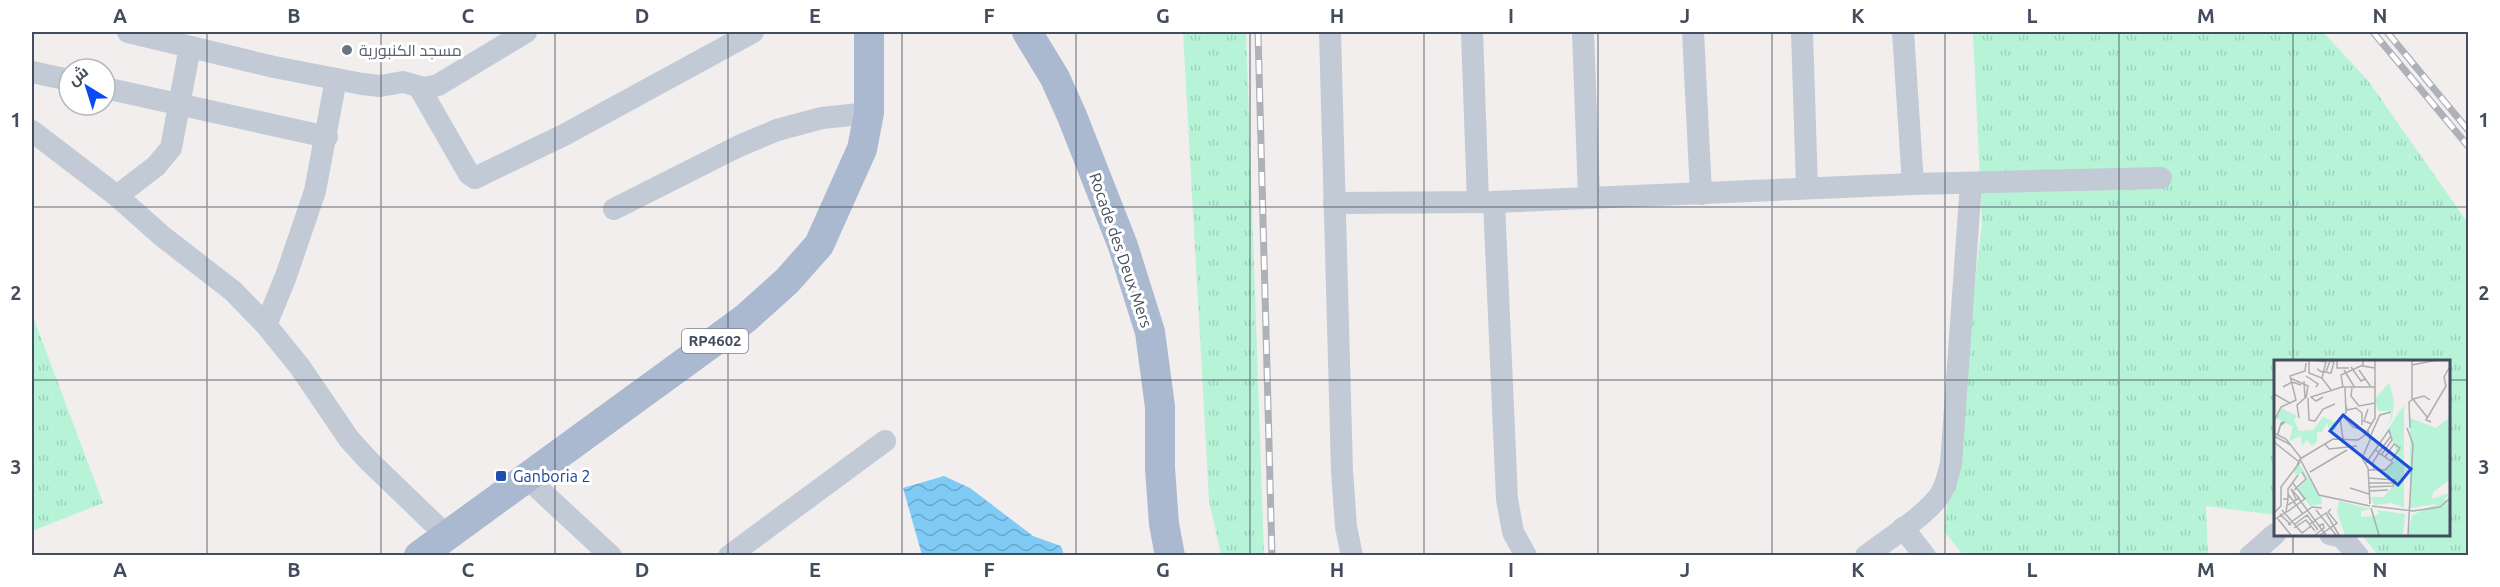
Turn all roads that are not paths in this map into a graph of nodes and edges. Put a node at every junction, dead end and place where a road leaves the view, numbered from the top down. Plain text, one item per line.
1 (128, 32) edge
2 (526, 32) edge
3 (753, 32) edge
4 (869, 32) edge
5 (1027, 32) edge
6 (1330, 32) edge
7 (1472, 32) edge
8 (1583, 32) edge
9 (1694, 32) edge
10 (1802, 32) edge
11 (1903, 32) edge
12 (190, 46) junction
13 (32, 72) edge
14 (57, 77) edge
15 (336, 79) junction
16 (419, 87) junction
17 (117, 91) edge
18 (179, 104) junction
19 (870, 114) junction
20 (32, 131) edge
21 (327, 137) junction
22 (2161, 178) dead end
23 (1971, 183) junction
24 (1913, 184) junction
25 (1808, 188) junction
26 (1701, 194) junction
27 (117, 196) junction
28 (1589, 197) junction
29 (1486, 202) junction
30 (1334, 203) junction
31 (614, 209) dead end
32 (266, 325) junction
33 (885, 441) dead end
34 (528, 479) junction
35 (1903, 528) junction
36 (2274, 535) edge
37 (447, 536) junction
38 (2338, 536) edge
39 (419, 555) edge
40 (611, 555) edge
41 (729, 555) edge
42 (1170, 555) edge
43 (1352, 555) edge
44 (1526, 555) edge
45 (1866, 555) edge
46 (1925, 555) edge
47 (2250, 555) edge
48 (2358, 555) edge

1 - 12 street
2 - 16 street
3 - 16 street
4 - 19 main road, RP4602
5 - 42 main road, Rocade des Deux Mers
6 - 30 street
7 - 29 street
8 - 28 street
9 - 26 street
10 - 25 street
11 - 24 street
12 - 15 street
12 - 18 street
13 - 14 street
15 - 16 street
15 - 21 street
17 - 18 street
18 - 21 street
18 - 27 street
19 - 31 street
19 - 34 main road, RP4602
20 - 27 street
21 - 32 street
22 - 23 street
23 - 24 street
23 - 35 street
24 - 25 street
25 - 26 street
26 - 28 street
27 - 32 street
28 - 29 street
29 - 30 street
29 - 44 street
30 - 43 street
32 - 37 street
33 - 41 street
34 - 37 main road, RP4602
34 - 40 street
35 - 45 street
35 - 46 street
36 - 47 street
37 - 39 main road, RP4602
38 - 48 street

